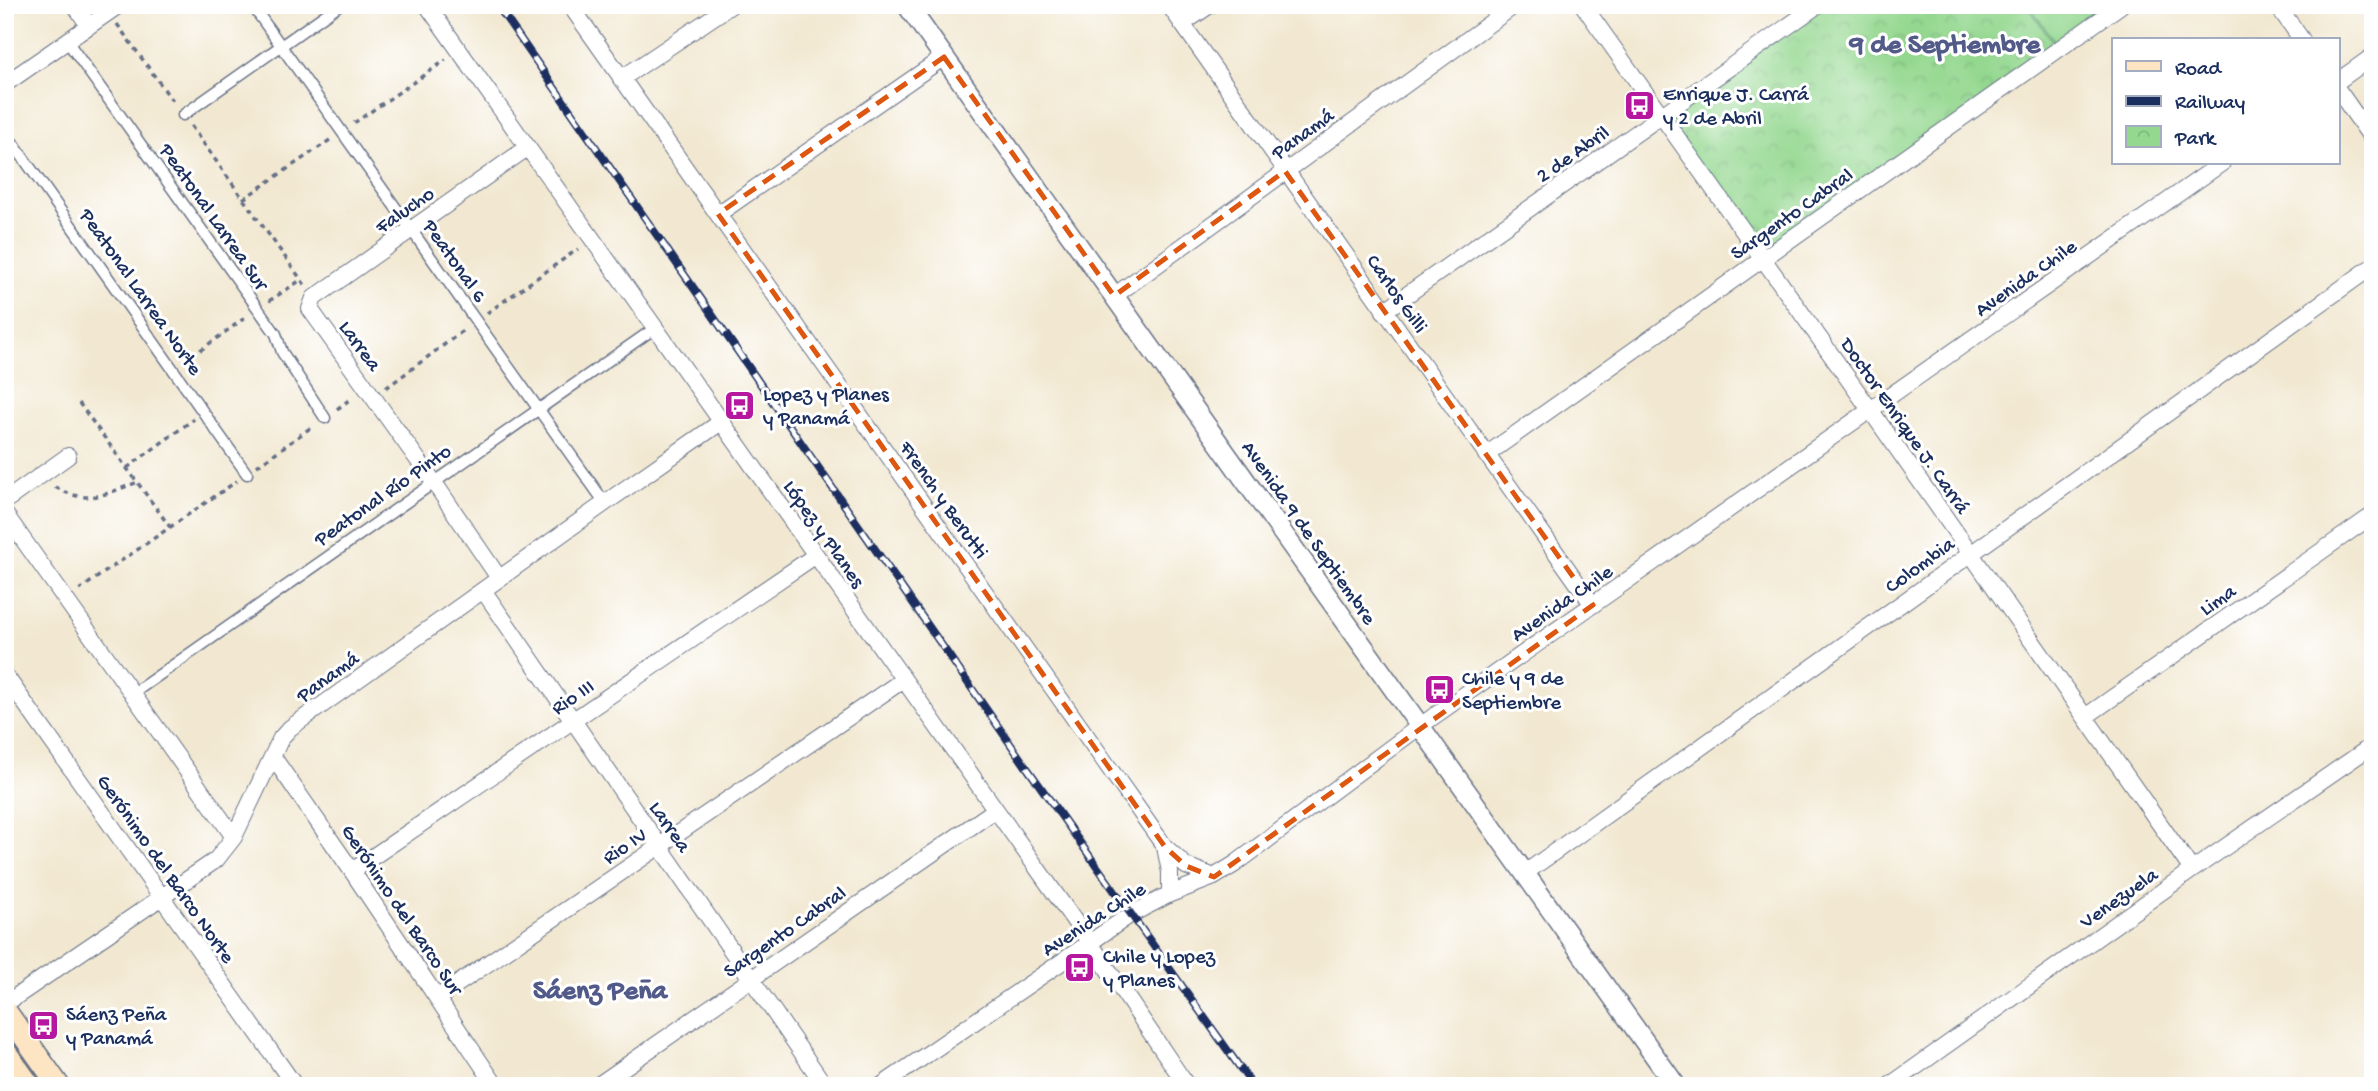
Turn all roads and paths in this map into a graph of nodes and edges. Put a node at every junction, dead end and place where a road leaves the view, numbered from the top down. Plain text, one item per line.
1 (75, 5) edge
2 (252, 5) edge
3 (339, 5) edge
4 (427, 5) edge
5 (570, 5) edge
6 (731, 5) edge
7 (907, 5) edge
8 (1169, 5) edge
9 (1210, 5) edge
10 (1515, 5) edge
11 (1583, 5) edge
12 (1818, 5) edge
13 (2121, 5) edge
14 (2277, 5) edge
15 (114, 9) edge
16 (1182, 24) junction
17 (89, 26) junction
18 (2301, 38) edge
19 (67, 41) junction
20 (281, 46) junction
21 (2373, 56) edge
22 (944, 57) junction
23 (621, 79) junction
24 (2340, 79) edge
25 (5, 84) edge
26 (2340, 93) edge
27 (183, 115) junction
28 (1662, 116) junction
29 (5, 132) edge
30 (2373, 140) edge
31 (527, 148) junction
32 (2221, 164) edge
33 (1285, 171) junction
34 (718, 214) junction
35 (411, 230) junction
36 (1763, 259) junction
37 (2373, 266) edge
38 (301, 279) junction
39 (1114, 296) junction
40 (312, 304) junction
41 (258, 309) junction
42 (1384, 311) junction
43 (654, 328) junction
44 (174, 369) junction
45 (366, 388) junction
46 (79, 403) dead end
47 (538, 408) junction
48 (1871, 411) junction
49 (204, 412) junction
50 (325, 418) junction
51 (721, 422) junction
52 (1486, 455) junction
53 (68, 456) dead end
54 (127, 468) junction
55 (247, 474) junction
56 (37, 478) junction
57 (433, 481) junction
58 (138, 482) junction
59 (5, 500) edge
60 (605, 503) junction
61 (5, 514) edge
62 (2373, 515) edge
63 (170, 527) junction
64 (1970, 554) junction
65 (816, 555) junction
66 (499, 578) junction
67 (483, 590) junction
68 (66, 600) junction
69 (1593, 605) junction
70 (5, 675) edge
71 (903, 680) junction
72 (132, 694) junction
73 (2085, 718) junction
74 (573, 720) junction
75 (1420, 726) junction
76 (2373, 745) edge
77 (272, 757) junction
78 (995, 810) junction
79 (234, 837) junction
80 (660, 846) junction
81 (1165, 846) junction
82 (2192, 870) junction
83 (352, 871) junction
84 (1525, 873) junction
85 (1214, 877) junction
86 (1170, 894) junction
87 (161, 896) junction
88 (1090, 943) junction
89 (751, 979) junction
90 (438, 998) junction
91 (5, 1004) edge
92 (5, 1010) edge
93 (5, 1051) edge
94 (30, 1086) edge
95 (59, 1086) edge
96 (295, 1086) edge
97 (496, 1086) edge
98 (597, 1086) edge
99 (825, 1086) edge
100 (881, 1086) edge
101 (1187, 1086) edge
102 (1676, 1086) edge
103 (1889, 1086) edge

1 - 17 street
2 - 20 street, Peatonal 6
3 - 20 street
4 - 31 street, López y Planes
5 - 23 street, French y Berutti
6 - 23 street
7 - 22 street, Avenida 9 de Septiembre
8 - 16 street, Carlos Gilli
9 - 16 street
10 - 33 street, Panamá
11 - 28 street, Doctor Enrique J. Carrá
12 - 28 street, 2 de Abril
13 - 36 street, Sargento Cabral
14 - 18 street
15 - 17 street
15 - 27 path
16 - 33 street, Carlos Gilli
17 - 19 street
19 - 25 street
19 - 41 street, Peatonal Larrea Sur
20 - 27 street
20 - 35 street, Peatonal 6
21 - 24 street
22 - 34 street
22 - 39 street, Avenida 9 de Septiembre
23 - 34 street, French y Berutti
26 - 30 street
27 - 38 path
28 - 36 street, Doctor Enrique J. Carrá
28 - 42 street, 2 de Abril
29 - 44 street, Peatonal Larrea Norte
31 - 35 street, Falucho
31 - 43 street, López y Planes
32 - 48 street, Avenida Chile
33 - 39 street, Panamá
33 - 42 street, Carlos Gilli
34 - 81 street, French y Berutti
35 - 40 street, Falucho
35 - 47 street, Peatonal 6
36 - 48 street, Doctor Enrique J. Carrá
36 - 52 street, Sargento Cabral
37 - 64 street, Colombia
38 - 40 path
38 - 41 path
39 - 75 street, Avenida 9 de Septiembre
40 - 45 street, Larrea
41 - 44 path
41 - 50 street, Peatonal Larrea Sur
42 - 52 street, Carlos Gilli
43 - 47 street, Peatonal Río Pinto
43 - 51 street, López y Planes
44 - 49 street, Peatonal Larrea Norte
45 - 50 path
45 - 57 street, Larrea
46 - 54 path
47 - 57 street, Peatonal Río Pinto
47 - 60 street, Peatonal 6
48 - 64 street, Doctor Enrique J. Carrá
48 - 69 street, Avenida Chile
49 - 54 path
49 - 55 street, Peatonal Larrea Norte
50 - 55 path
51 - 60 street, Panamá
51 - 65 street, López y Planes
52 - 69 street, Carlos Gilli
53 - 56 street
54 - 58 path
55 - 63 path
56 - 58 path
56 - 59 street
57 - 66 street, Larrea
57 - 72 street, Peatonal Río Pinto
58 - 63 path
60 - 66 street, Panamá
61 - 68 street
62 - 73 street, Lima
63 - 68 path
64 - 73 street, Doctor Enrique J. Carrá
64 - 84 street, Colombia
65 - 71 street, López y Planes
65 - 74 street, Rio III
66 - 67 street, Panamá
67 - 74 street, Larrea
67 - 77 street, Panamá
68 - 72 street
69 - 75 street, Avenida Chile
70 - 87 street, Gerónimo del Barco Norte
71 - 78 street, López y Planes
71 - 80 street, Rio IV
72 - 79 street
73 - 82 street, Doctor Enrique J. Carrá
74 - 80 street, Larrea
74 - 83 street, Rio III
75 - 84 street, Avenida 9 de Septiembre
75 - 85 street, Avenida Chile
76 - 82 street, Venezuela
77 - 79 street, Panamá
77 - 83 street, Gerónimo del Barco Sur
78 - 88 street, López y Planes
78 - 89 street, Sargento Cabral
79 - 87 street, Panamá
80 - 89 street, Larrea
80 - 90 street, Rio IV
81 - 85 street, French y Berutti
81 - 86 street, French y Berutti
82 - 103 street, Venezuela
83 - 90 street, Gerónimo del Barco Sur
84 - 102 street, Avenida 9 de Septiembre
85 - 86 street, Avenida Chile
86 - 88 street, Avenida Chile
87 - 91 street, Panamá
87 - 96 street, Gerónimo del Barco Norte
88 - 100 street, Avenida Chile
88 - 101 street, López y Planes
89 - 98 street, Sargento Cabral
89 - 99 street, Larrea
90 - 97 street, Gerónimo del Barco Sur
92 - 95 main road
93 - 94 main road

